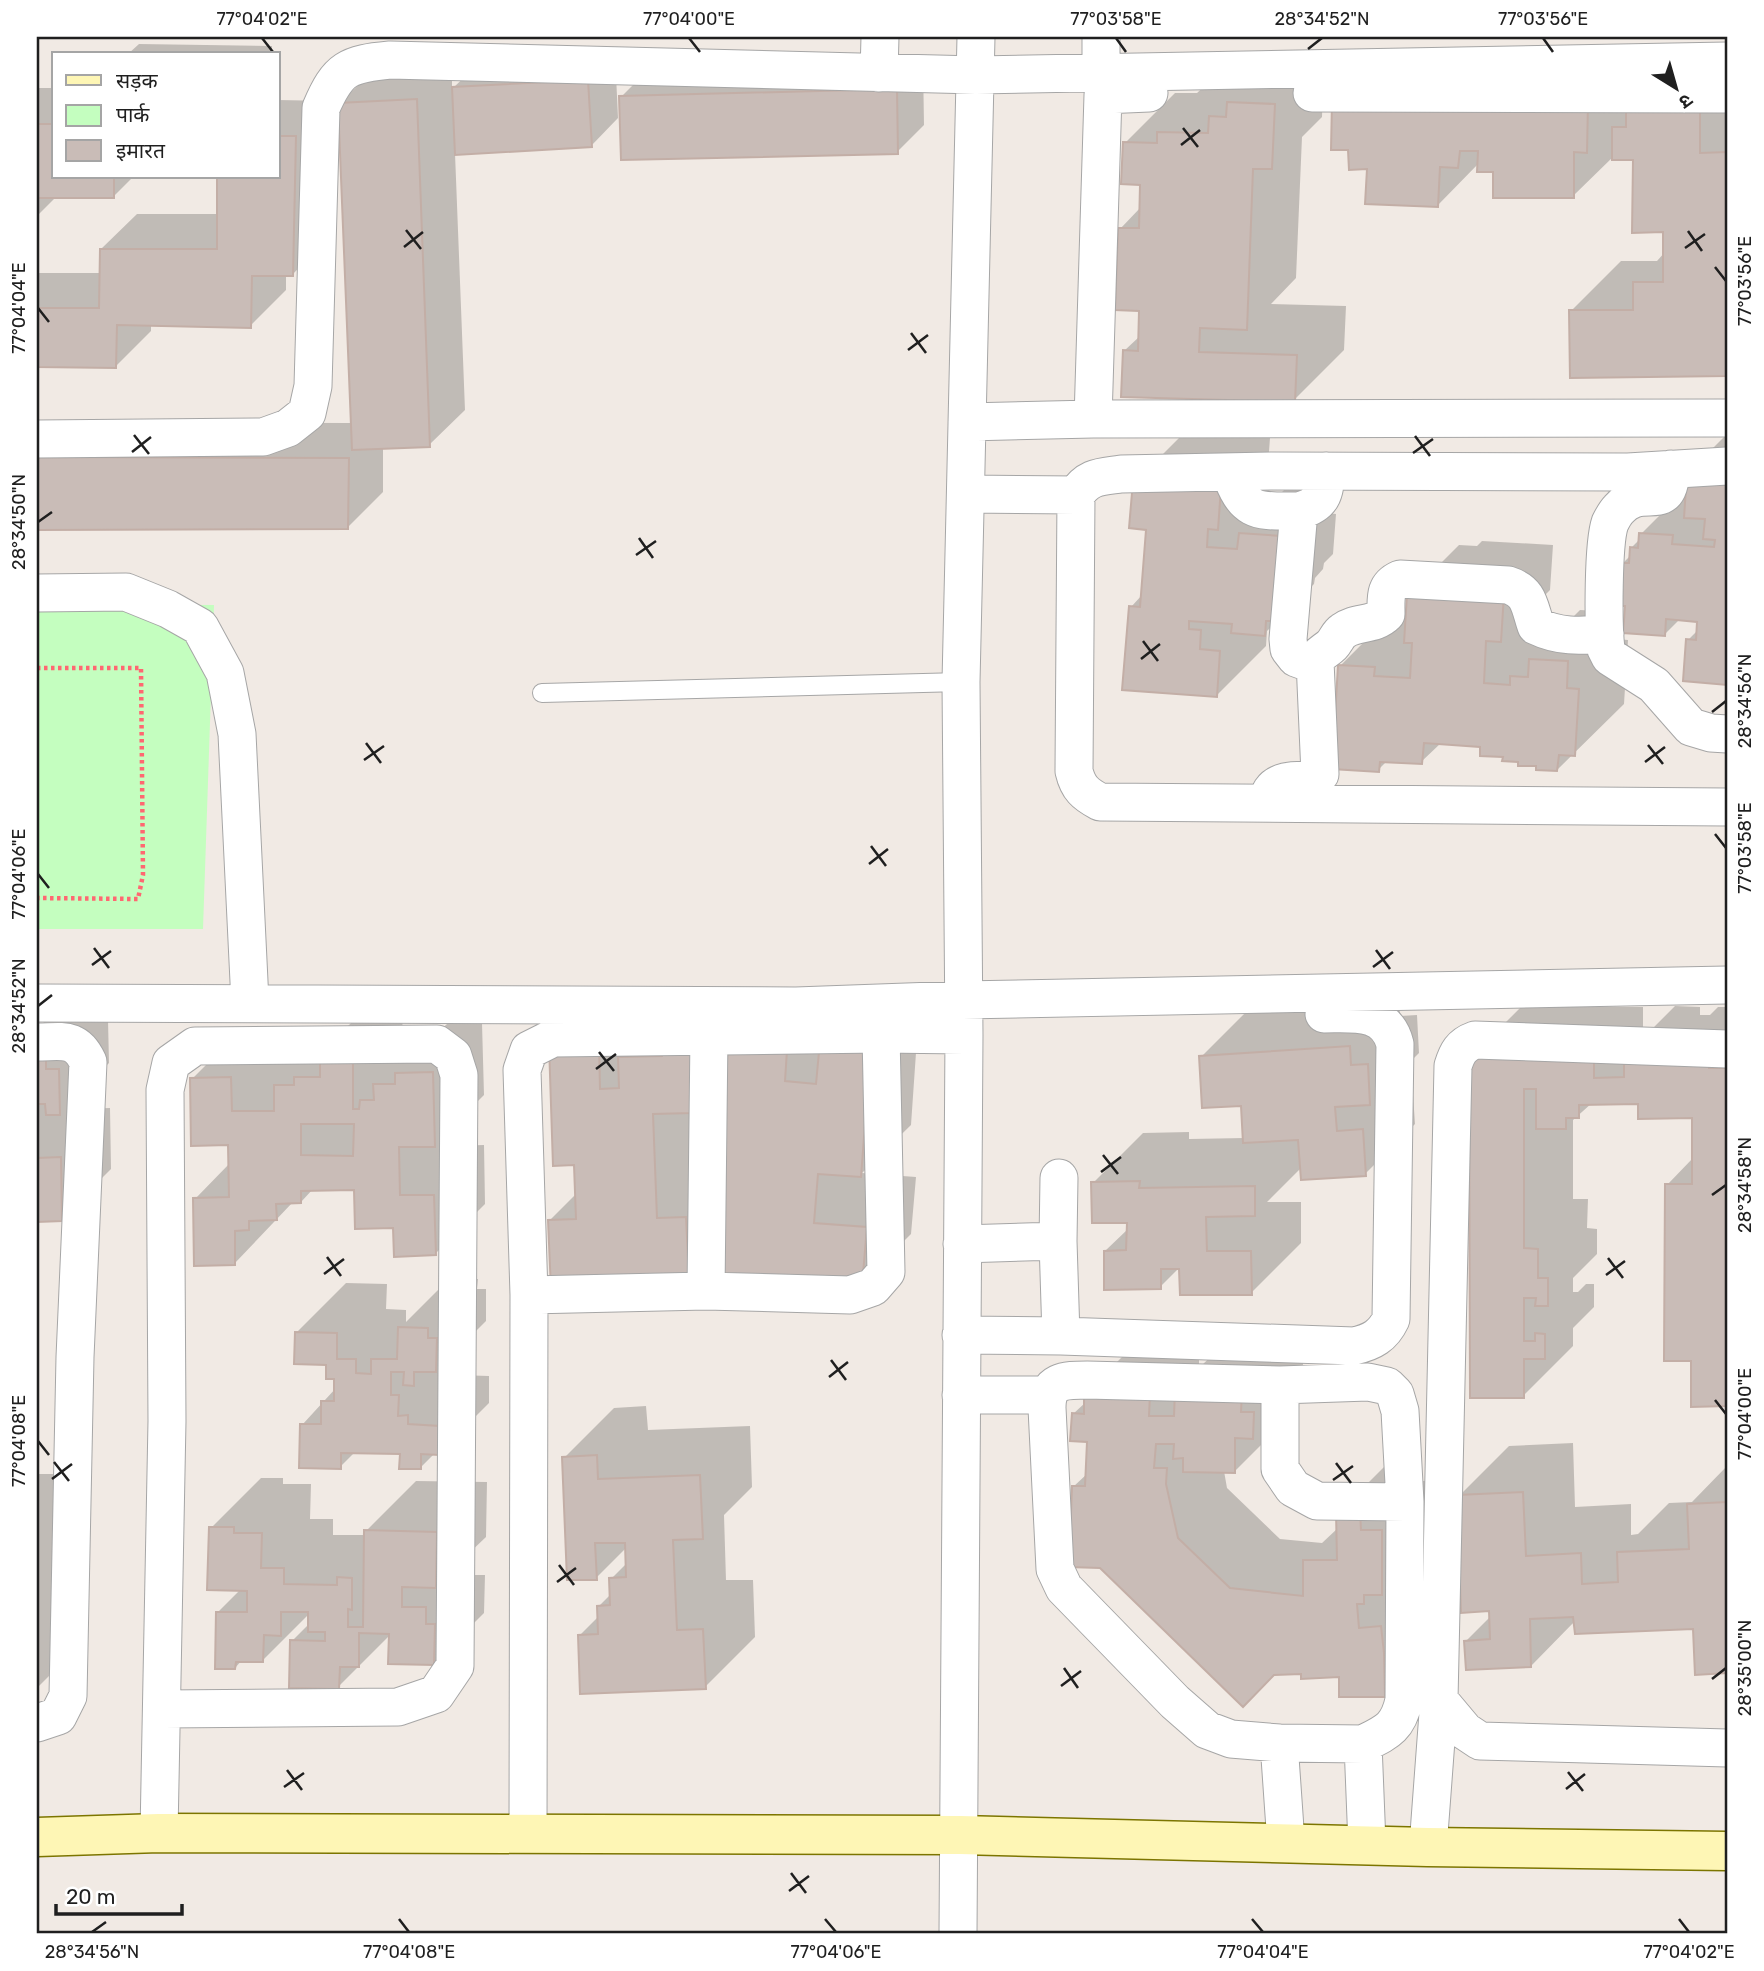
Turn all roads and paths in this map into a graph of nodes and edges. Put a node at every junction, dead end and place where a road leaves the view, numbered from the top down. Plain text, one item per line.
1 (880, 37) edge
2 (976, 37) edge
3 (1604, 50) edge
4 (601, 52) edge
5 (1101, 55) edge
6 (1727, 61) edge
7 (879, 74) junction
8 (976, 75) junction
9 (1727, 94) edge
10 (1727, 418) edge
11 (1093, 419) junction
12 (967, 422) junction
13 (37, 439) edge
14 (1727, 466) edge
15 (1671, 469) junction
16 (1326, 471) junction
17 (1230, 472) junction
18 (966, 494) junction
19 (1076, 495) junction
20 (1299, 512) junction
21 (37, 593) edge
22 (1605, 634) junction
23 (1315, 661) junction
24 (37, 668) edge
25 (961, 682) junction
26 (542, 693) dead end
27 (1727, 734) edge
28 (1271, 803) junction
29 (1727, 807) edge
30 (37, 898) edge
31 (1727, 985) edge
32 (250, 1002) junction
33 (37, 1003) edge
34 (1386, 1008) junction
35 (1208, 1012) dead end
36 (963, 1018) junction
37 (709, 1034) junction
38 (881, 1034) junction
39 (37, 1042) edge
40 (1727, 1049) edge
41 (1059, 1178) dead end
42 (1058, 1241) junction
43 (962, 1244) junction
44 (706, 1291) junction
45 (529, 1295) junction
46 (961, 1335) junction
47 (1061, 1336) junction
48 (1280, 1385) junction
49 (961, 1395) junction
50 (1047, 1395) junction
51 (1405, 1502) junction
52 (1439, 1700) junction
53 (163, 1709) junction
54 (37, 1723) edge
55 (1279, 1744) junction
56 (1363, 1744) junction
57 (1727, 1748) edge
58 (159, 1833) junction
59 (528, 1833) junction
60 (960, 1835) junction
61 (37, 1837) edge
62 (1286, 1843) junction
63 (1367, 1844) junction
64 (1428, 1847) junction
65 (1727, 1851) edge
66 (958, 1934) edge

1 - 7 street
2 - 8 street
3 - 5 street
3 - 6 street
4 - 7 street
4 - 13 street
5 - 8 street
7 - 8 street
8 - 12 street
9 - 11 street
10 - 11 street
11 - 12 street
12 - 18 street
14 - 15 street
15 - 16 street
15 - 22 street
16 - 17 street
16 - 20 street
17 - 19 street
17 - 20 street
18 - 19 street
18 - 25 street
19 - 28 street
20 - 23 street
21 - 32 street
22 - 23 street
22 - 27 street
23 - 28 street
24 - 30 path
25 - 26 lane
25 - 36 street
28 - 29 street
31 - 34 street
32 - 33 street
32 - 36 street
34 - 35 street
34 - 36 street
34 - 47 street
36 - 38 street
36 - 43 street
37 - 38 street
37 - 44 street
37 - 45 street
38 - 44 street
39 - 54 street
40 - 52 street
41 - 42 street
42 - 43 street
42 - 47 street
43 - 46 street
44 - 45 street
45 - 59 street
46 - 47 street
46 - 49 street
48 - 50 street
48 - 51 street
48 - 51 street
49 - 50 street
49 - 60 street
50 - 55 street
51 - 56 street
52 - 57 street
52 - 64 street
53 - 53 street
53 - 58 street
55 - 56 street
55 - 62 street
56 - 63 street
58 - 59 street
58 - 61 street
59 - 60 street
60 - 62 street
60 - 66 street
62 - 63 street
63 - 64 street
64 - 65 street

